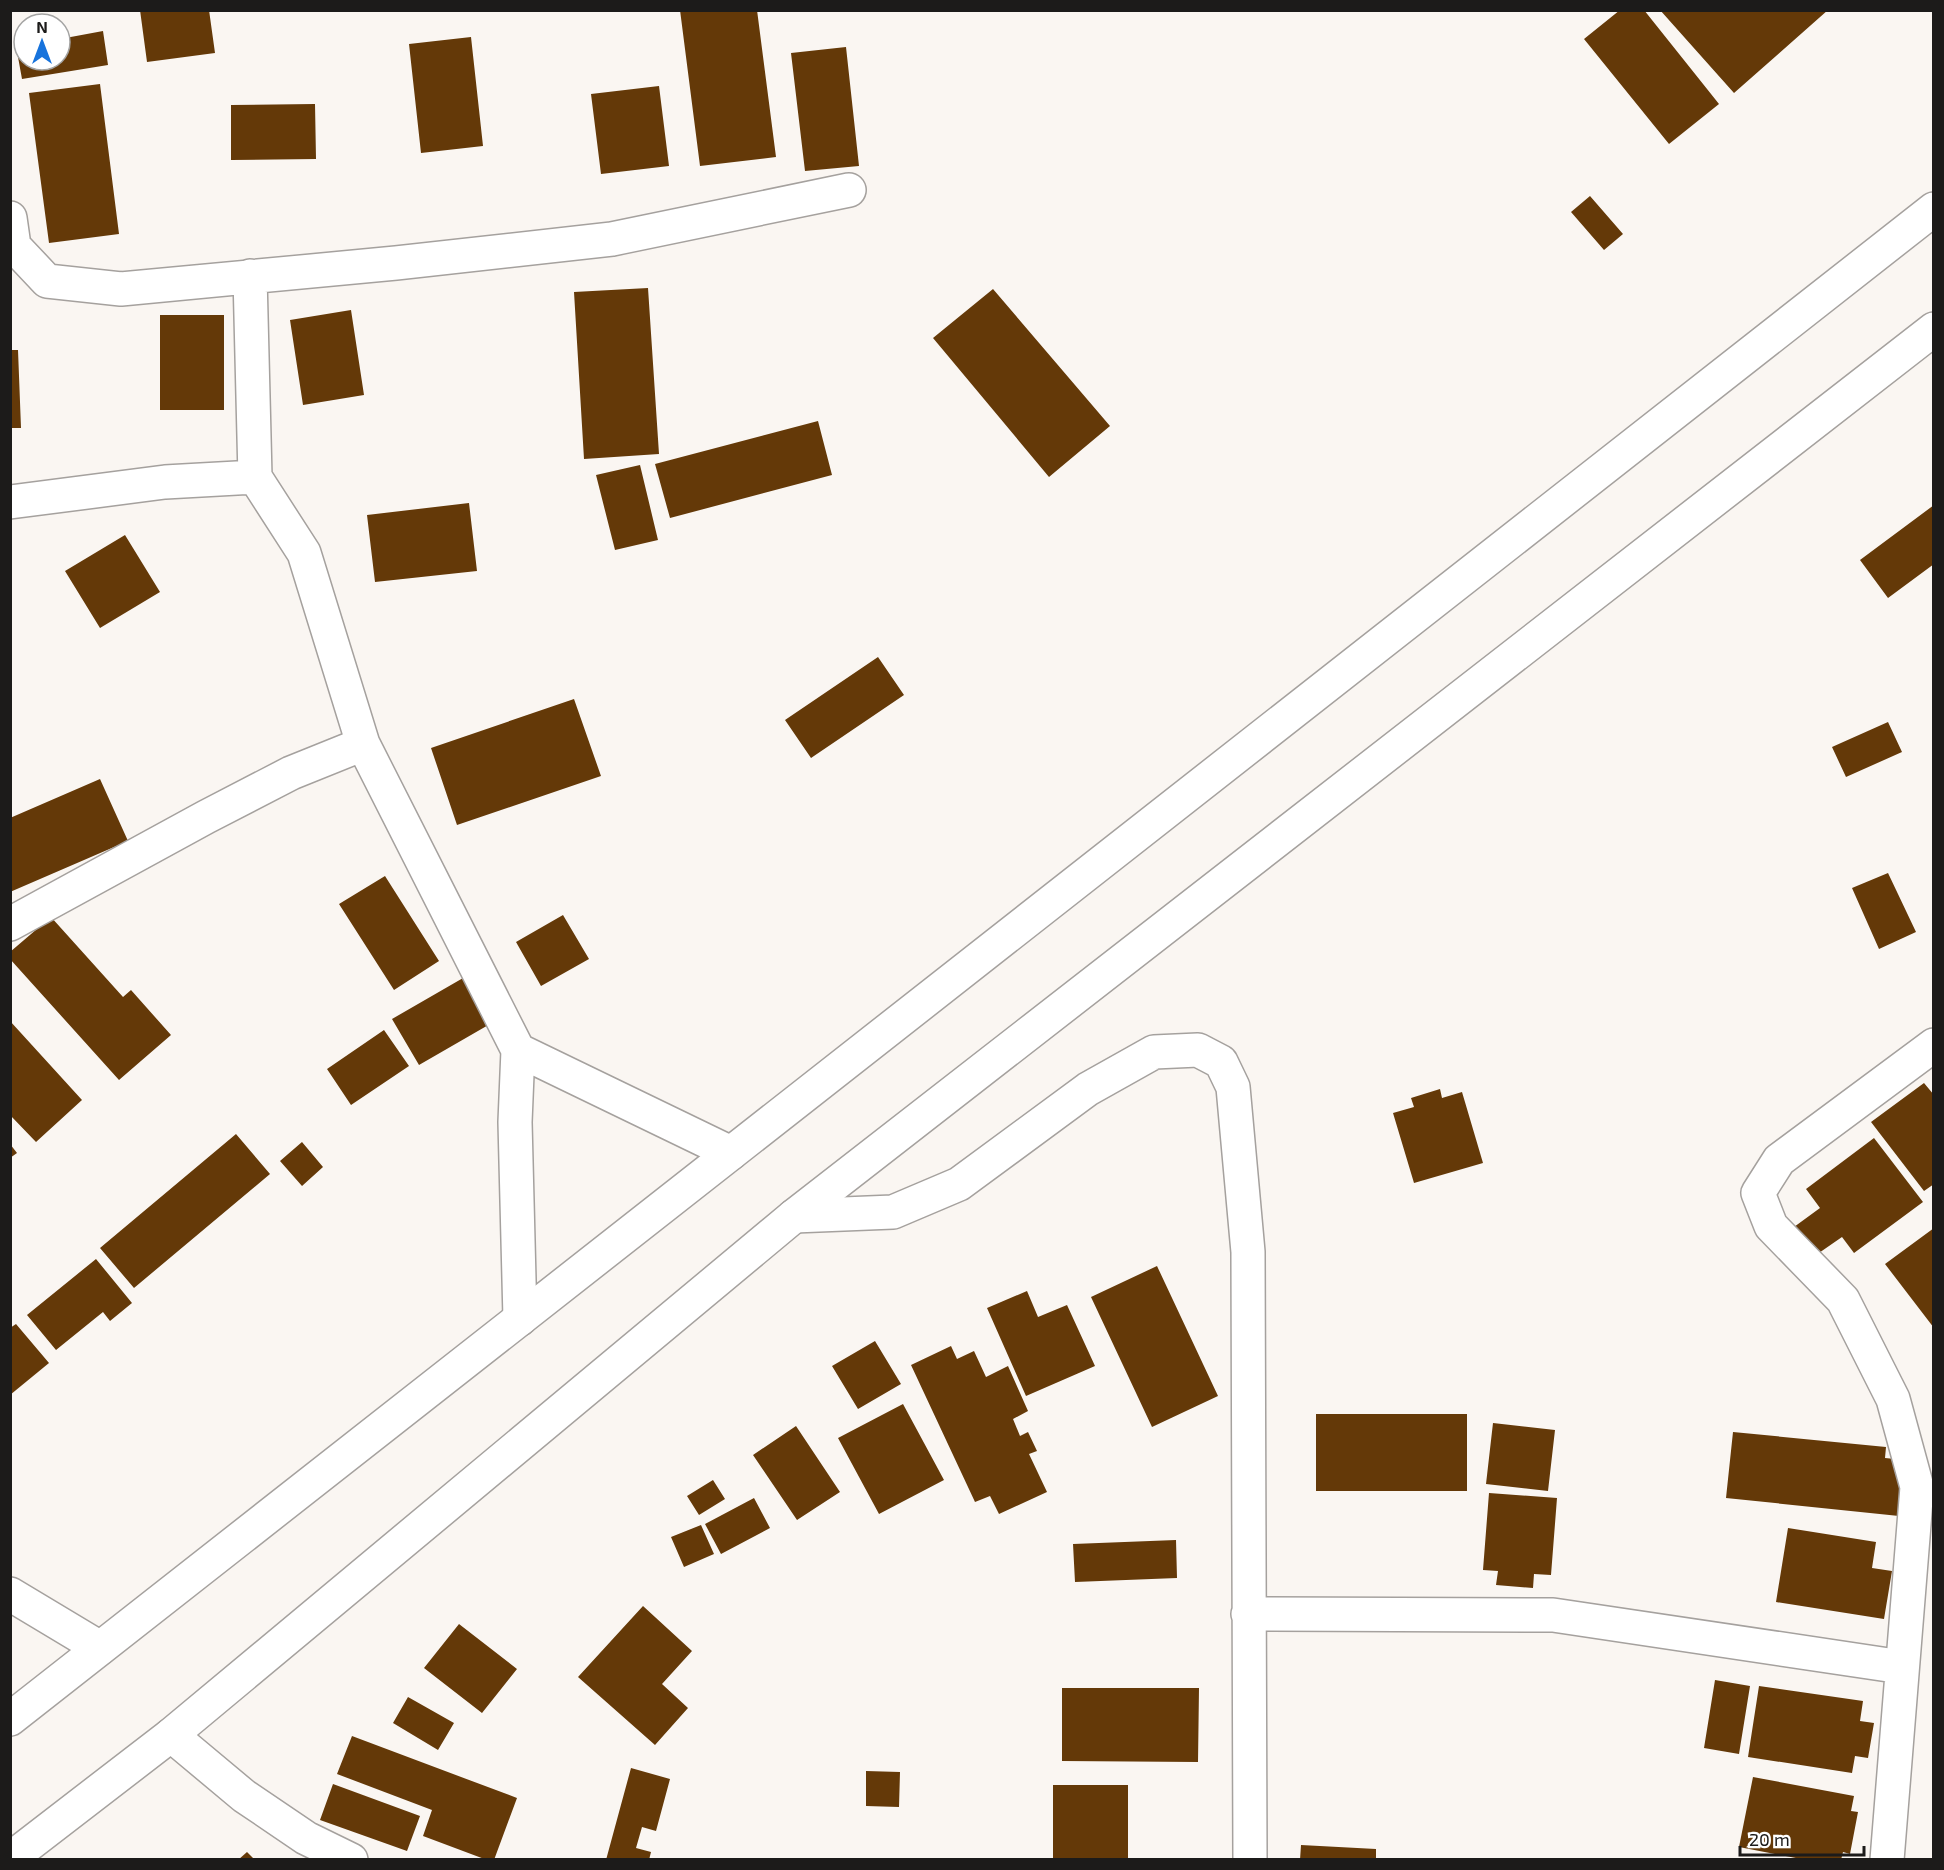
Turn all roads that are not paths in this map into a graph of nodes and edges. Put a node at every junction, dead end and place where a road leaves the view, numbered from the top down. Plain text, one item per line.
1 (849, 190) dead end
2 (1934, 209) edge
3 (10, 218) edge
4 (250, 276) junction
5 (1934, 329) edge
6 (255, 477) junction
7 (10, 502) edge
8 (363, 744) junction
9 (10, 924) edge
10 (1934, 1045) edge
11 (518, 1050) junction
12 (731, 1153) junction
13 (794, 1216) junction
14 (520, 1319) junction
15 (10, 1594) edge
16 (1248, 1614) junction
17 (100, 1648) junction
18 (1902, 1667) junction
19 (10, 1719) edge
20 (171, 1735) junction
21 (10, 1859) edge
22 (351, 1860) edge
23 (1250, 1860) edge
24 (1887, 1860) edge

1 - 4 main road
2 - 12 main road
3 - 4 main road
4 - 6 main road
5 - 13 main road
6 - 7 main road
6 - 8 main road
8 - 9 main road
8 - 11 main road
10 - 18 main road
11 - 12 main road
11 - 14 main road
12 - 14 main road
13 - 16 main road
13 - 20 main road
14 - 17 main road
15 - 17 main road
16 - 18 main road
16 - 23 main road
17 - 19 main road
18 - 24 main road
20 - 21 main road
20 - 22 main road

